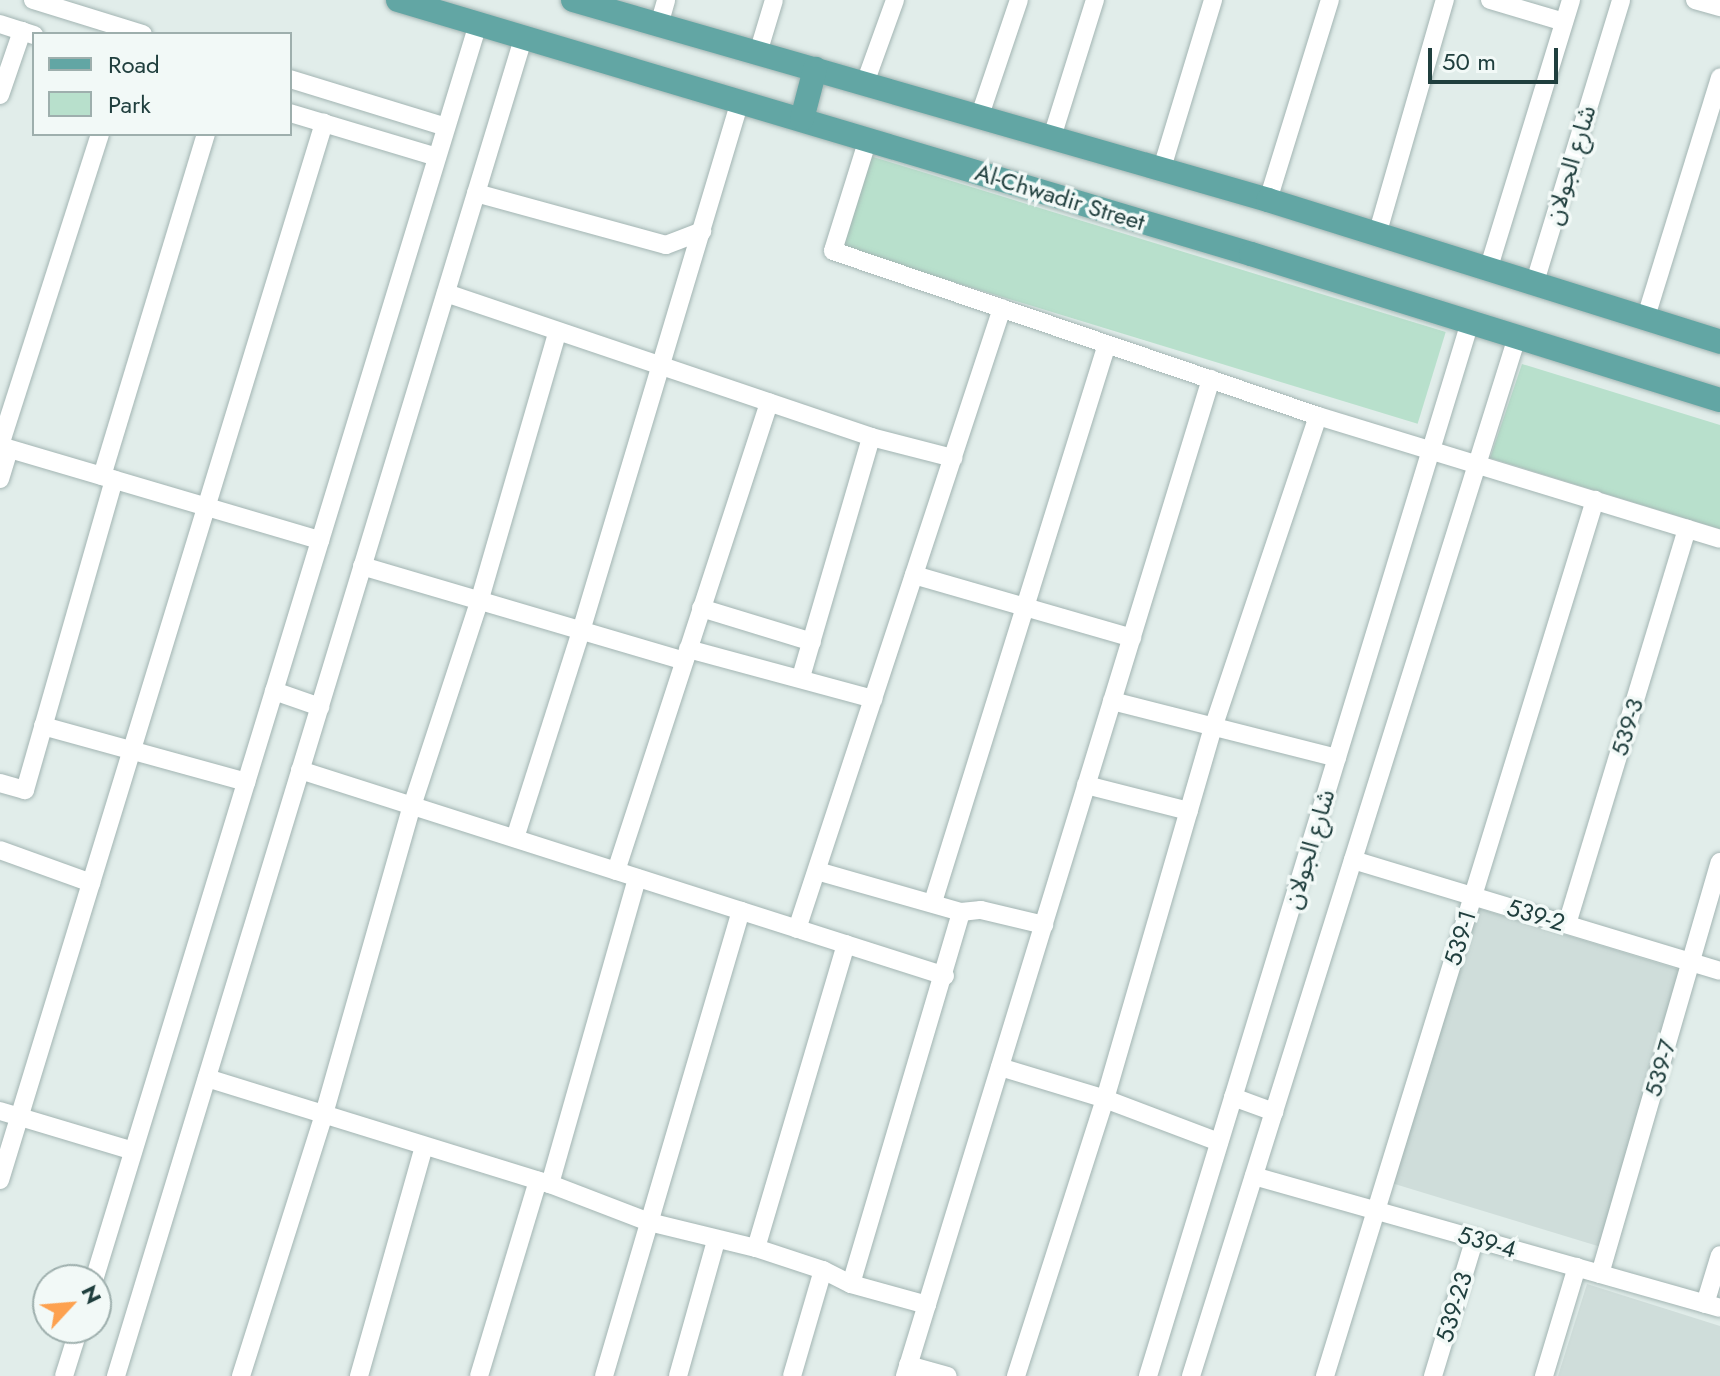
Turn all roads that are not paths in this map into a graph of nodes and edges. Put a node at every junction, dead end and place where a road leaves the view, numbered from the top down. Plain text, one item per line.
1 (33, 0) edge
2 (398, 0) edge
3 (573, 0) edge
4 (666, 0) edge
5 (774, 0) edge
6 (895, 0) edge
7 (1019, 0) edge
8 (1095, 0) edge
9 (1213, 0) edge
10 (1330, 0) edge
11 (1445, 0) edge
12 (1490, 0) edge
13 (1571, 0) edge
14 (1621, 0) edge
15 (1695, 0) edge
16 (1720, 7) edge
17 (1564, 22) junction
18 (0, 24) edge
19 (478, 24) junction
20 (659, 25) junction
21 (137, 32) edge
22 (28, 33) edge
23 (524, 36) junction
24 (758, 53) junction
25 (815, 69) junction
26 (1720, 77) edge
27 (292, 80) edge
28 (865, 83) junction
29 (0, 95) edge
30 (740, 101) junction
31 (292, 114) edge
32 (980, 115) junction
33 (802, 119) junction
34 (324, 123) junction
35 (446, 127) junction
36 (99, 136) edge
37 (205, 136) edge
38 (1052, 137) junction
39 (868, 139) junction
40 (437, 157) junction
41 (1162, 168) junction
42 (476, 193) junction
43 (1268, 200) junction
44 (702, 231) junction
45 (1377, 235) junction
46 (1488, 270) junction
47 (1534, 285) junction
48 (446, 293) junction
49 (1002, 308) junction
50 (1645, 320) junction
51 (1470, 322) junction
52 (557, 333) junction
53 (1517, 337) junction
54 (1720, 342) edge
55 (1107, 344) junction
56 (662, 366) junction
57 (1211, 379) junction
58 (1720, 400) edge
59 (769, 402) junction
60 (1318, 416) junction
61 (871, 437) junction
62 (9, 449) junction
63 (1431, 450) junction
64 (953, 458) junction
65 (1477, 464) junction
66 (108, 478) junction
67 (0, 479) edge
68 (1595, 500) junction
69 (206, 507) junction
70 (1687, 529) junction
71 (1720, 539) edge
72 (320, 540) junction
73 (362, 566) junction
74 (914, 575) junction
75 (479, 602) junction
76 (701, 608) junction
77 (1023, 608) junction
78 (581, 631) junction
79 (1132, 638) junction
80 (812, 642) junction
81 (686, 655) junction
82 (801, 677) junction
83 (274, 691) junction
84 (873, 699) junction
85 (1112, 701) junction
86 (320, 707) junction
87 (1214, 725) junction
88 (43, 726) junction
89 (132, 750) junction
90 (1337, 758) junction
91 (300, 770) junction
92 (246, 782) junction
93 (0, 783) edge
94 (1086, 785) junction
95 (412, 806) junction
96 (1189, 811) junction
97 (515, 838) junction
98 (0, 850) edge
99 (1353, 860) junction
100 (1720, 862) edge
101 (616, 871) junction
102 (817, 871) junction
103 (637, 878) junction
104 (91, 883) junction
105 (1473, 896) junction
106 (933, 902) junction
107 (741, 911) junction
108 (961, 912) junction
109 (1567, 924) junction
110 (1044, 925) junction
111 (797, 929) junction
112 (846, 944) junction
113 (1691, 962) junction
114 (1720, 971) edge
115 (945, 976) junction
116 (1000, 1067) junction
117 (207, 1078) junction
118 (1233, 1097) junction
119 (1105, 1099) junction
120 (0, 1111) edge
121 (1274, 1112) junction
122 (324, 1114) junction
123 (19, 1117) junction
124 (1219, 1142) junction
125 (424, 1146) junction
126 (133, 1151) junction
127 (1254, 1176) junction
128 (0, 1180) edge
129 (544, 1183) junction
130 (1376, 1210) junction
131 (649, 1222) junction
132 (1475, 1238) junction
133 (716, 1241) junction
134 (756, 1248) junction
135 (1720, 1255) edge
136 (99, 1264) edge
137 (1577, 1267) junction
138 (823, 1270) junction
139 (1600, 1274) junction
140 (851, 1284) junction
141 (927, 1305) junction
142 (1712, 1306) edge
143 (74, 1344) edge
144 (907, 1370) edge
145 (64, 1376) edge
146 (116, 1376) edge
147 (241, 1376) edge
148 (359, 1376) edge
149 (479, 1376) edge
150 (604, 1376) edge
151 (678, 1376) edge
152 (792, 1376) edge
153 (948, 1376) edge
154 (1016, 1376) edge
155 (1148, 1376) edge
156 (1192, 1376) edge
157 (1325, 1376) edge
158 (1433, 1376) edge
159 (1544, 1376) edge

1 - 21 street
2 - 19 main road, Al-Chwadir Street
3 - 20 main road
4 - 20 street
5 - 24 street
6 - 28 street
7 - 32 street
8 - 38 street
9 - 41 street
10 - 43 street
11 - 45 street
12 - 17 street
13 - 17 street, شارع الجولان
14 - 47 street, شارع الجولان
15 - 16 street
17 - 46 street, شارع الجولان
18 - 22 street
19 - 23 main road, Al-Chwadir Street
19 - 35 street
20 - 24 main road
22 - 29 street
23 - 30 main road, Al-Chwadir Street
23 - 42 street
24 - 25 main road
25 - 28 main road
25 - 33 main road
26 - 50 street
27 - 35 street
28 - 32 main road
30 - 33 main road, Al-Chwadir Street
30 - 44 street
31 - 34 street
32 - 38 main road
33 - 39 main road, Al-Chwadir Street
34 - 40 street
34 - 69 street
35 - 40 street
36 - 62 street
37 - 66 street
38 - 41 main road
39 - 49 street
39 - 51 main road, Al-Chwadir Street
40 - 72 street
41 - 43 main road
42 - 44 street
42 - 48 street
43 - 45 main road
44 - 56 street
45 - 46 main road
46 - 47 main road
47 - 50 main road
48 - 52 street
48 - 73 street
49 - 55 street
49 - 64 street
50 - 54 main road
51 - 53 main road, Al-Chwadir Street
51 - 63 street, شارع الجولان
52 - 56 street
52 - 75 street
53 - 58 main road, Al-Chwadir Street
53 - 65 street, شارع الجولان
55 - 57 street
55 - 77 street
56 - 59 street
56 - 78 street
57 - 60 street
57 - 79 street
59 - 61 street
59 - 76 street
60 - 63 street
60 - 87 street
61 - 64 street
61 - 80 street
62 - 66 street
62 - 67 street
63 - 65 street
63 - 90 street, شارع الجولان
64 - 74 street
65 - 68 street
65 - 99 street, شارع الجولان
66 - 69 street
66 - 88 street
68 - 70 street
68 - 105 street, 539-1
69 - 72 street
69 - 89 street
70 - 71 street
70 - 109 street, 539-3
72 - 83 street
73 - 75 street
73 - 86 street
74 - 77 street
74 - 84 street
75 - 78 street
75 - 95 street
76 - 80 street
76 - 81 street
77 - 79 street
77 - 106 street
78 - 81 street
78 - 97 street
79 - 85 street
80 - 82 street
81 - 82 street
81 - 101 street
82 - 84 street
83 - 86 street
83 - 92 street
84 - 102 street
85 - 87 street
85 - 94 street
86 - 91 street
87 - 90 street
87 - 96 street
88 - 89 street
88 - 93 street
89 - 92 street
89 - 104 street
90 - 118 street, شارع الجولان
91 - 95 street
91 - 117 street
92 - 126 street
94 - 96 street
94 - 110 street
95 - 97 street
95 - 122 street
96 - 119 street
97 - 101 street
98 - 104 street
99 - 105 street, 539-2
99 - 121 street, شارع الجولان
100 - 113 street, 539-7
101 - 103 street
102 - 106 street
102 - 111 street
103 - 107 street
103 - 129 street
104 - 123 street
105 - 109 street, 539-2
105 - 130 street, 539-1
106 - 108 street
107 - 111 street
107 - 131 street
108 - 110 street
108 - 115 street
109 - 113 street, 539-2
110 - 116 street
111 - 112 street
112 - 115 street
112 - 134 street
113 - 114 street, 539-2
113 - 139 street, 539-7
115 - 140 street
116 - 119 street
116 - 141 street
117 - 122 street
117 - 146 street
118 - 121 street
118 - 124 street, شارع الجولان
119 - 124 street
119 - 154 street
120 - 123 street
121 - 127 street, شارع الجولان
122 - 125 street
122 - 147 street
123 - 126 street
123 - 128 street
124 - 155 street, شارع الجولان
125 - 129 street
125 - 148 street
126 - 136 street
127 - 130 street, 539-4
127 - 156 street, شارع الجولان
129 - 131 street
129 - 149 street
130 - 132 street, 539-4
130 - 157 street, 539-1
131 - 133 street
131 - 150 street
132 - 137 street, 539-4
132 - 158 street, 539-23
133 - 134 street
133 - 151 street
134 - 138 street
135 - 142 street
137 - 139 street, 539-4
137 - 159 street
138 - 140 street
138 - 152 street
139 - 142 street, 539-4
140 - 141 street
141 - 144 street
143 - 145 street
144 - 153 street

